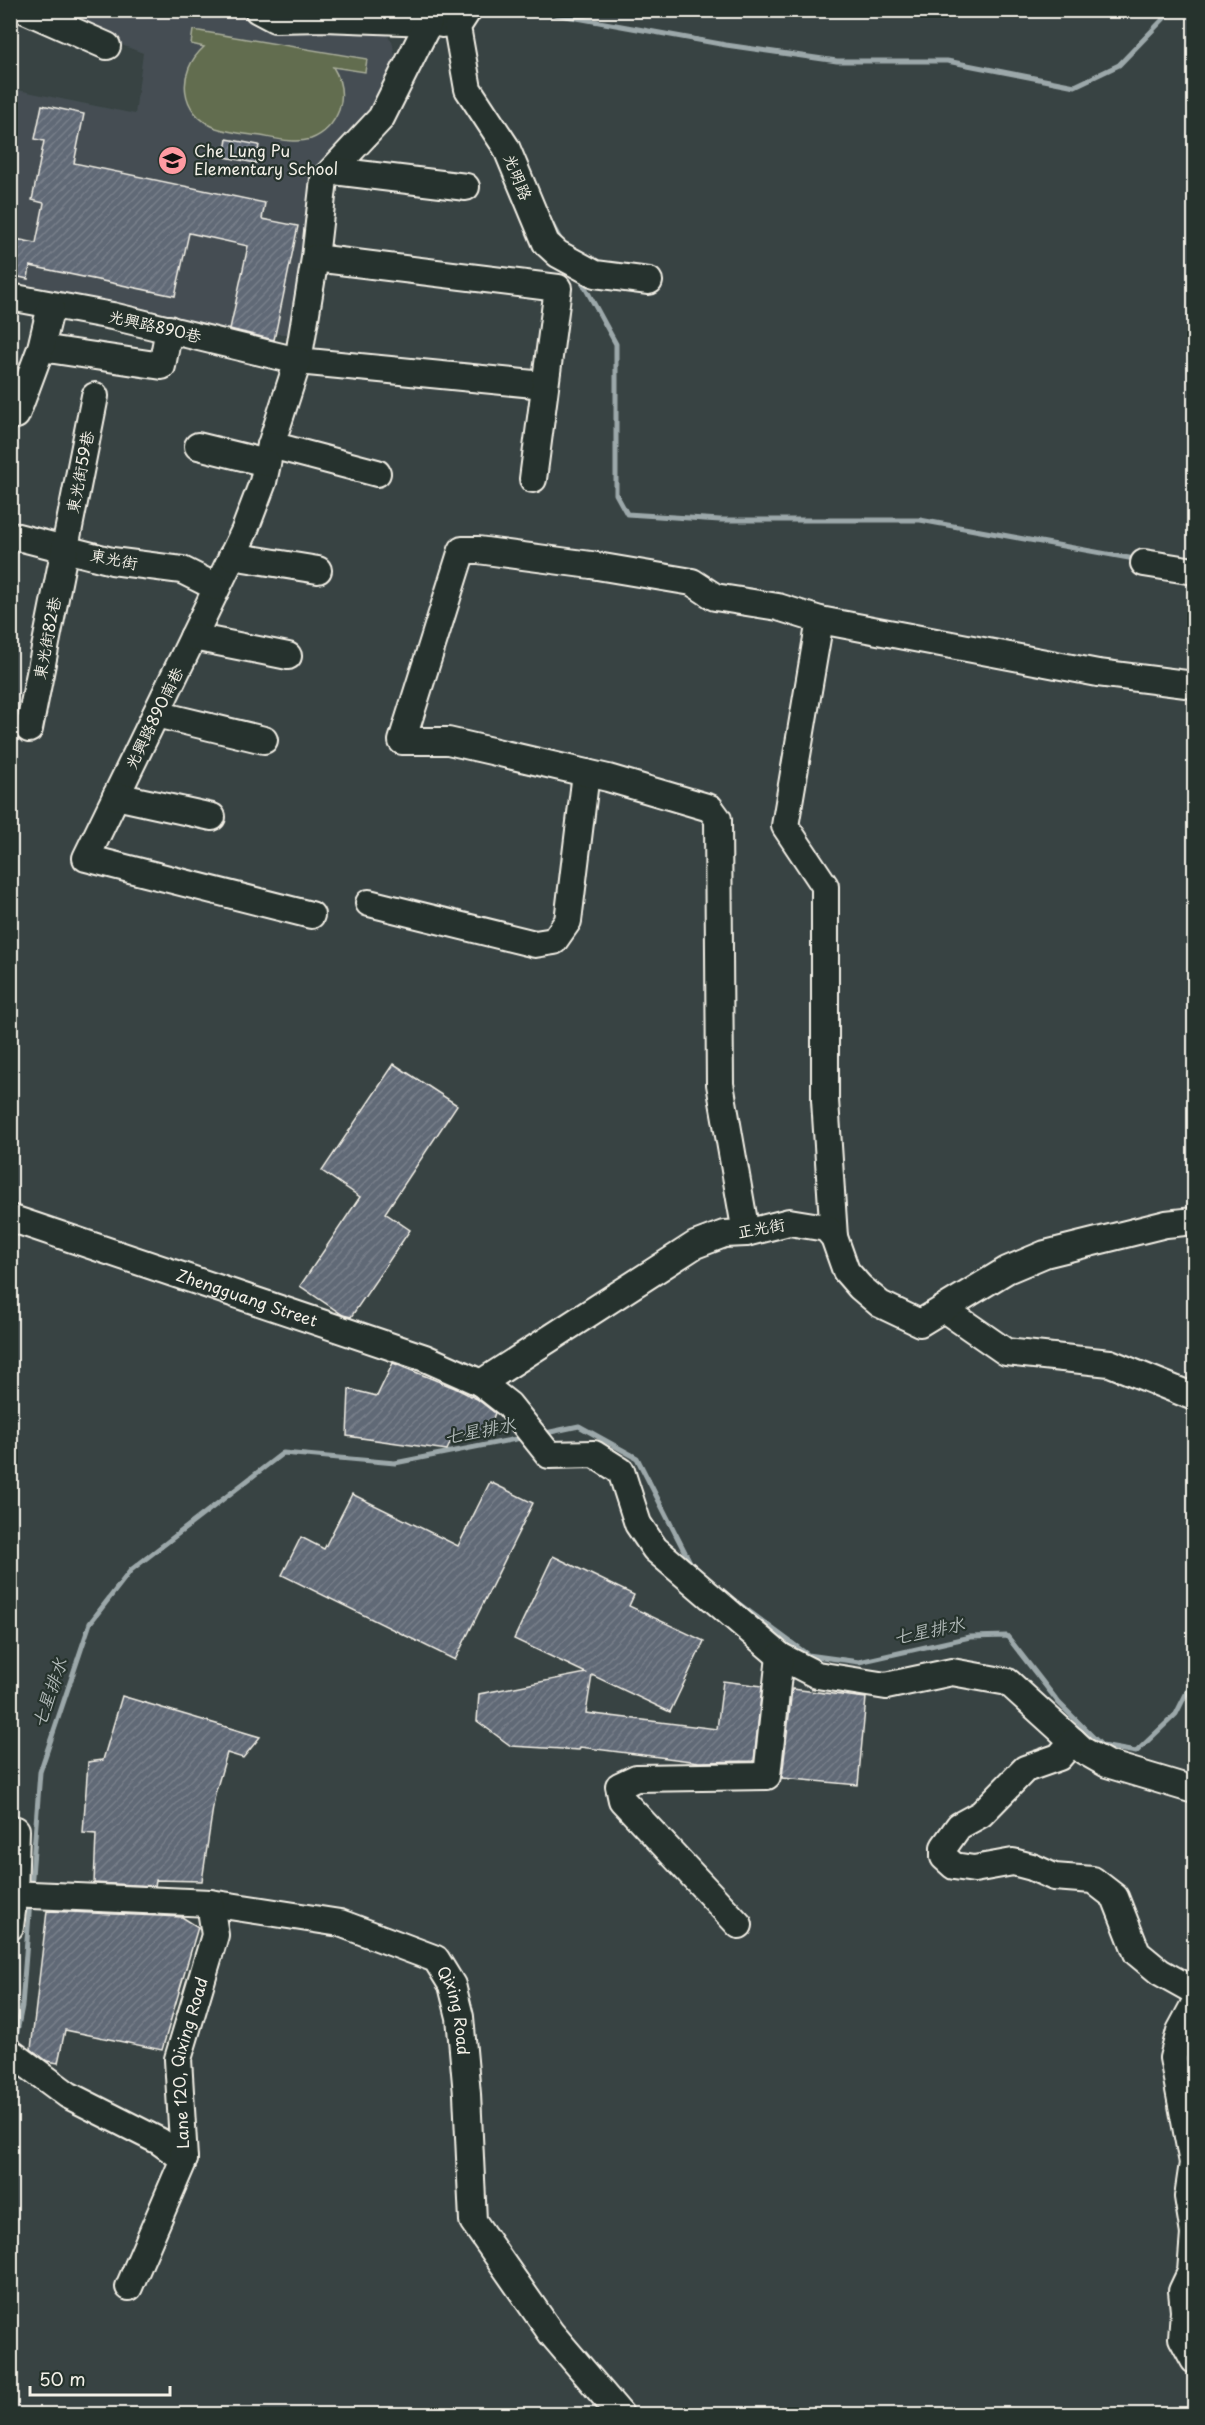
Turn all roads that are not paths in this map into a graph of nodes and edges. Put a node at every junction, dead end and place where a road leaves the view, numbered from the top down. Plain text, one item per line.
1 (25, 10) edge
2 (258, 10) edge
3 (462, 19) edge
4 (429, 22) junction
5 (107, 46) dead end
6 (334, 171) junction
7 (466, 187) dead end
8 (315, 258) junction
9 (649, 281) dead end
10 (10, 297) edge
11 (51, 306) junction
12 (170, 329) junction
13 (41, 348) junction
14 (298, 361) junction
15 (544, 385) junction
16 (95, 396) dead end
17 (16, 415) dead end
18 (198, 446) dead end
19 (269, 454) junction
20 (377, 473) dead end
21 (533, 479) dead end
22 (10, 535) edge
23 (65, 548) junction
24 (232, 556) junction
25 (1144, 562) dead end
26 (318, 570) dead end
27 (1194, 571) edge
28 (216, 587) junction
29 (820, 620) junction
30 (193, 637) junction
31 (288, 656) dead end
32 (1194, 685) edge
33 (156, 714) junction
34 (29, 729) dead end
35 (264, 740) dead end
36 (586, 773) junction
37 (116, 796) junction
38 (212, 817) dead end
39 (369, 903) dead end
40 (311, 915) dead end
41 (10, 1218) edge
42 (1194, 1221) edge
43 (746, 1233) junction
44 (834, 1237) junction
45 (944, 1309) junction
46 (481, 1383) junction
47 (1194, 1397) edge
48 (780, 1656) junction
49 (1072, 1741) junction
50 (1194, 1790) edge
51 (16, 1830) dead end
52 (14, 1895) edge
53 (210, 1903) junction
54 (740, 1925) dead end
55 (10, 1927) edge
56 (1194, 1991) edge
57 (1194, 2005) edge
58 (16, 2056) edge
59 (184, 2159) junction
60 (1194, 2234) edge
61 (129, 2287) dead end
62 (1194, 2360) edge
63 (620, 2415) edge

1 - 5 street
2 - 4 street
3 - 4 street
3 - 9 street, 光明路
4 - 6 street
6 - 7 street
6 - 8 street
8 - 14 street
8 - 15 street
10 - 11 street, 光興路890巷
11 - 12 street, 光興路890巷
11 - 13 street
12 - 13 street
12 - 14 street, 光興路890巷
13 - 17 street
14 - 15 street
14 - 19 street, 光興路890南巷
15 - 21 street
16 - 23 street, 東光街59巷
18 - 19 street
19 - 20 street
19 - 24 street, 光興路890南巷
22 - 23 street, 東光街
23 - 28 street, 東光街
23 - 34 street, 東光街82巷
24 - 26 street
24 - 28 street, 光興路890南巷
25 - 27 street
28 - 30 street, 光興路890南巷
29 - 32 street
29 - 36 street
29 - 44 street
30 - 31 street
30 - 33 street, 光興路890南巷
33 - 35 street
33 - 37 street, 光興路890南巷
36 - 39 street
36 - 43 street
37 - 38 street
37 - 40 street, 光興路890南巷
41 - 46 street, Zhengguang Street
42 - 45 street
43 - 44 street, 正光街
43 - 46 street, 正光街
44 - 45 street
45 - 47 street
46 - 48 street, Zhengguang Street
48 - 49 street
48 - 54 street
49 - 50 street
49 - 56 street
51 - 52 street
52 - 53 street, Qixing Road
52 - 55 street
53 - 59 street, Lane 120, Qixing Road
53 - 63 street, Qixing Road
57 - 60 street
58 - 59 street
59 - 61 street, Lane 120, Qixing Road
60 - 62 street

